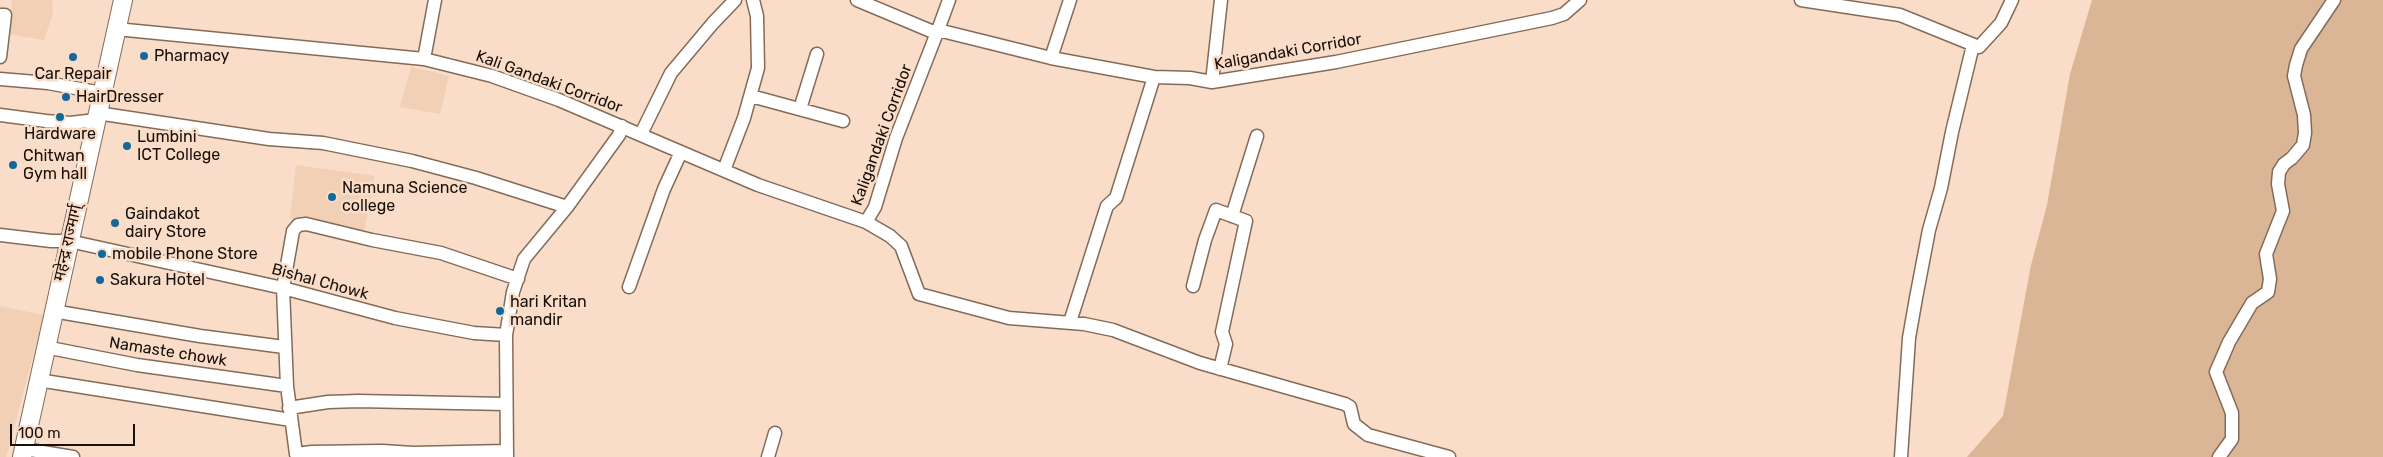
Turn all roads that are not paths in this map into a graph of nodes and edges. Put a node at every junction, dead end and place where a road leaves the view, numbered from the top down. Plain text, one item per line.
1 (123, 0) edge
2 (435, 0) edge
3 (735, 0) edge
4 (753, 0) edge
5 (858, 0) edge
6 (949, 0) edge
7 (1070, 0) edge
8 (1221, 0) edge
9 (1580, 0) edge
10 (1801, 0) edge
11 (2012, 0) edge
12 (2334, 0) edge
13 (0, 15) edge
14 (116, 29) junction
15 (938, 30) junction
16 (1973, 45) junction
17 (817, 54) dead end
18 (0, 57) edge
19 (1051, 58) junction
20 (424, 59) junction
21 (1154, 77) junction
22 (0, 79) edge
23 (1212, 82) junction
24 (102, 93) junction
25 (751, 96) junction
26 (800, 108) junction
27 (0, 115) edge
28 (96, 116) junction
29 (844, 121) dead end
30 (622, 126) junction
31 (641, 134) junction
32 (1258, 136) dead end
33 (681, 152) junction
34 (724, 170) junction
35 (567, 207) junction
36 (1232, 216) junction
37 (866, 222) junction
38 (0, 235) edge
39 (68, 241) junction
40 (518, 279) junction
41 (1193, 286) dead end
42 (629, 287) dead end
43 (283, 288) junction
44 (53, 311) junction
45 (1070, 322) junction
46 (506, 335) junction
47 (45, 346) junction
48 (284, 347) junction
49 (1220, 369) junction
50 (38, 380) junction
51 (287, 386) junction
52 (506, 404) junction
53 (290, 414) junction
54 (775, 433) dead end
55 (1412, 452) edge
56 (23, 453) edge
57 (507, 454) edge
58 (296, 455) edge
59 (73, 457) edge
60 (768, 457) edge
61 (1449, 457) edge
62 (1902, 457) edge
63 (2219, 457) edge

1 - 14 highway, महेन्द्र राज्मार्ग्
2 - 20 street
3 - 31 street
4 - 25 street
5 - 15 street
6 - 15 street, Kaligandaki Corridor
7 - 19 street
8 - 23 street
9 - 23 street, Kaligandaki Corridor
10 - 16 street
11 - 16 street
12 - 63 street
13 - 18 street
14 - 20 street, Kali Gandaki Corridor
14 - 24 highway, महेन्द्र राज्मार्ग्
15 - 19 street, Kaligandaki Corridor
15 - 37 street, Kaligandaki Corridor
16 - 62 street
17 - 26 street
19 - 21 street, Kaligandaki Corridor
20 - 30 street, Kali Gandaki Corridor
21 - 23 street, Kaligandaki Corridor
21 - 45 street
22 - 24 street
24 - 28 highway, महेन्द्र राज्मार्ग्
25 - 26 street
25 - 34 street
26 - 29 street
27 - 28 street
28 - 35 street
28 - 39 highway, महेन्द्र राज्मार्ग्
30 - 31 street, Kali Gandaki Corridor
30 - 35 street
31 - 33 street, Kali Gandaki Corridor
32 - 36 street
33 - 34 street, Kali Gandaki Corridor
33 - 42 street
34 - 37 street, Kali Gandaki Corridor
35 - 40 street
36 - 41 street
36 - 49 street
37 - 45 street, Kali Gandaki Corridor
38 - 39 street, Bishal Chowk
39 - 43 street, Bishal Chowk
39 - 44 highway, महेन्द्र राज्मार्ग्
40 - 43 street
40 - 46 street
43 - 46 street, Bishal Chowk
43 - 48 street
44 - 47 highway, महेन्द्र राज्मार्ग्
44 - 48 street
45 - 49 street
46 - 52 street
47 - 50 highway, महेन्द्र राज्मार्ग्
47 - 51 street, Namaste chowk
48 - 51 street
49 - 55 street
50 - 53 street
50 - 56 highway, महेन्द्र राज्मार्ग्
51 - 53 street
52 - 53 street
52 - 57 street
53 - 58 street
54 - 60 street
55 - 61 street
56 - 59 street
57 - 58 street

